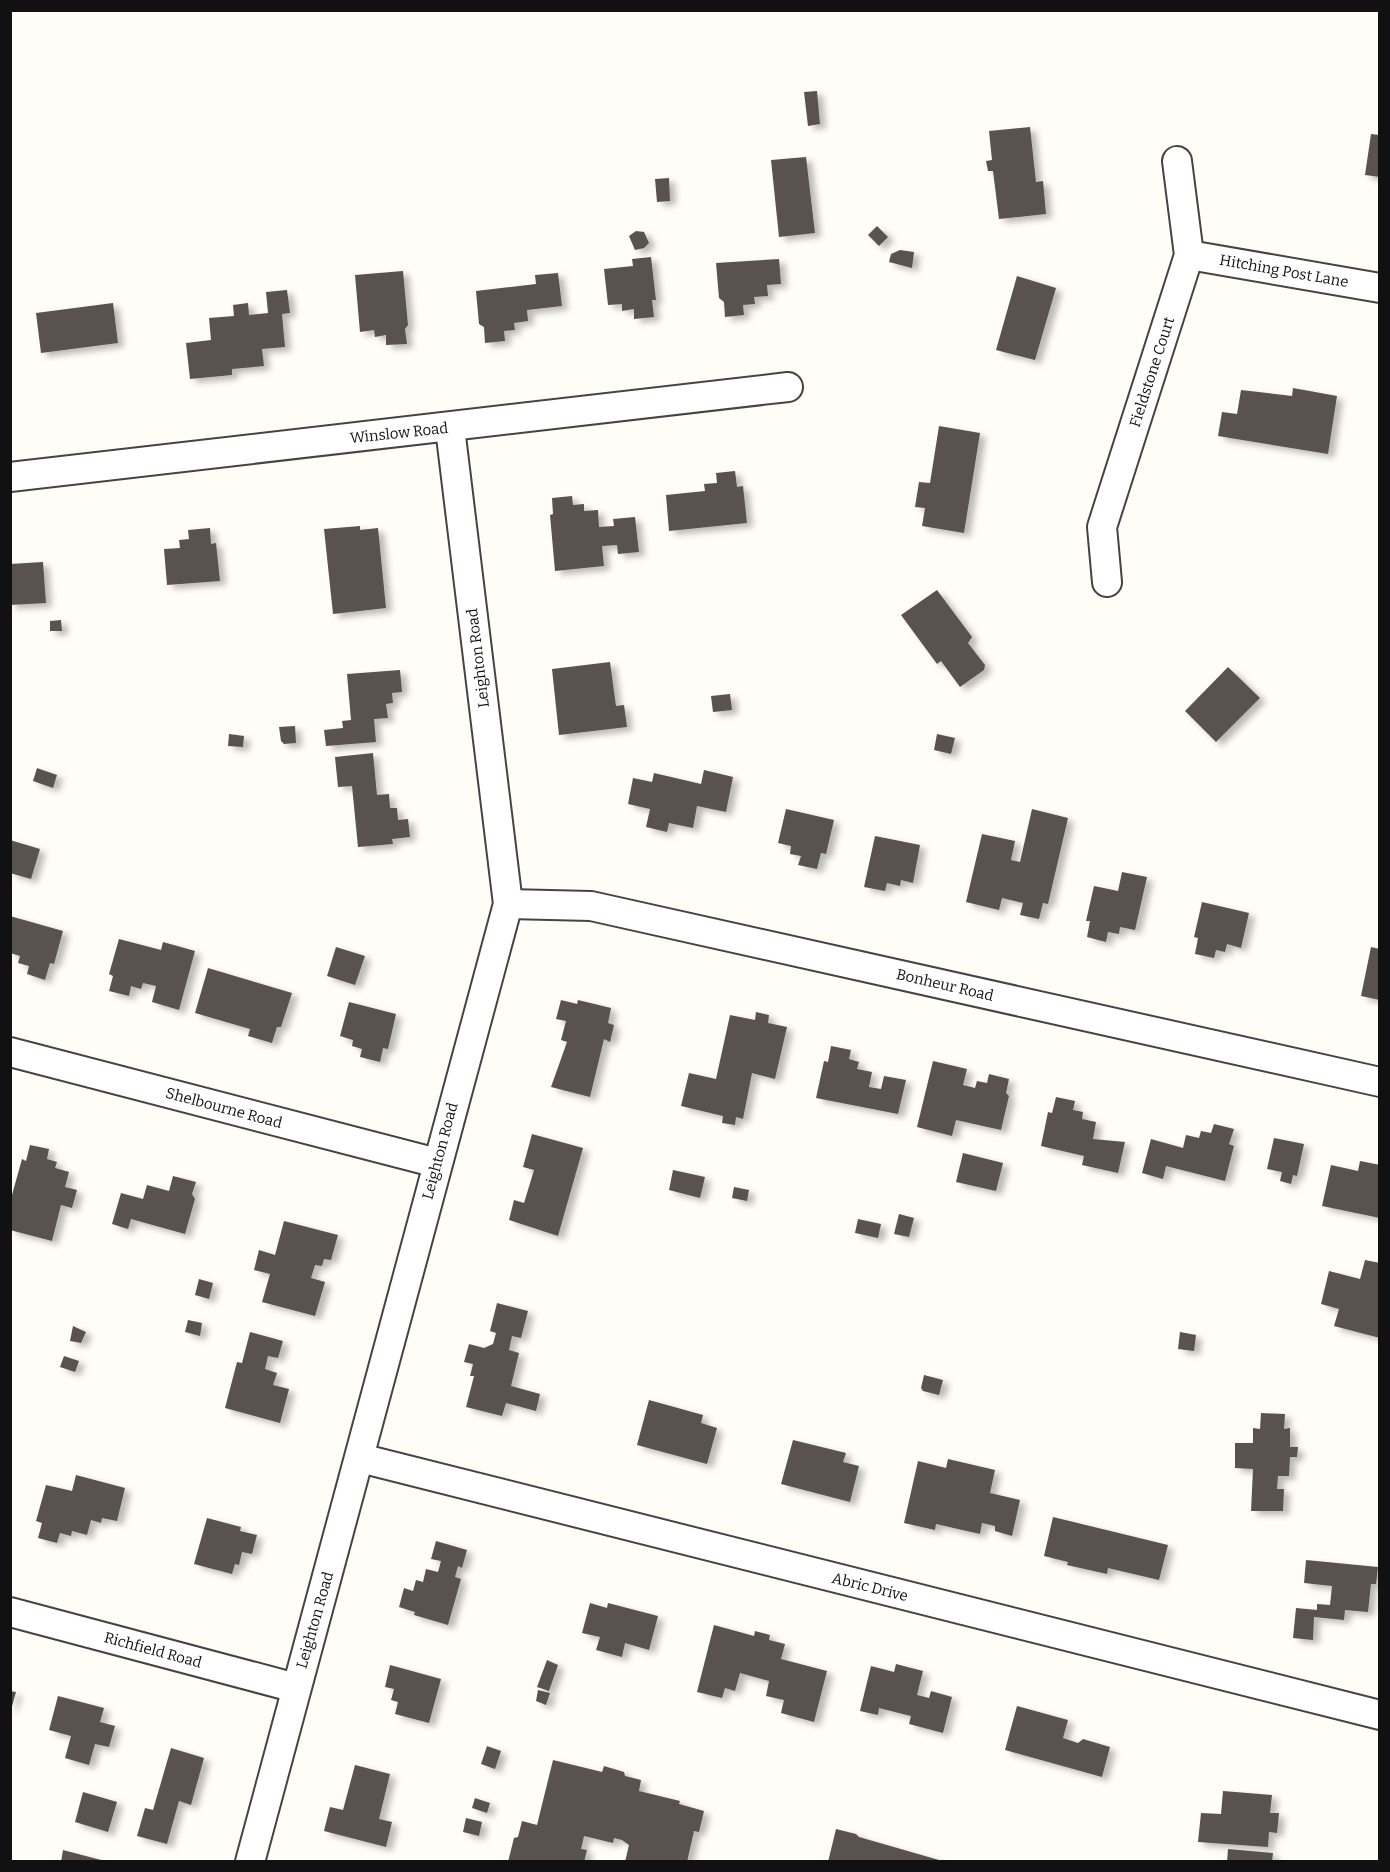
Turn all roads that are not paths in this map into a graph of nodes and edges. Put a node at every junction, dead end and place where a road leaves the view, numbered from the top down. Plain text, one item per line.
1 (1177, 161) dead end
2 (1189, 255) junction
3 (1380, 288) edge
4 (788, 387) dead end
5 (450, 428) junction
6 (10, 477) edge
7 (1107, 582) dead end
8 (508, 904) junction
9 (10, 1052) edge
10 (1380, 1082) edge
11 (436, 1164) junction
12 (360, 1458) junction
13 (10, 1612) edge
14 (296, 1688) junction
15 (1380, 1715) edge
16 (250, 1862) edge

1 - 2 street, Fieldstone Court
2 - 3 street, Hitching Post Lane
2 - 7 street, Fieldstone Court
4 - 5 street, Winslow Road
5 - 6 street, Winslow Road
5 - 8 street, Leighton Road
8 - 10 street, Bonheur Road
8 - 11 street, Leighton Road
9 - 11 street, Shelbourne Road
11 - 12 street, Leighton Road
12 - 14 street, Leighton Road
12 - 15 street, Abric Drive
13 - 14 street, Richfield Road
14 - 16 street, Leighton Road

